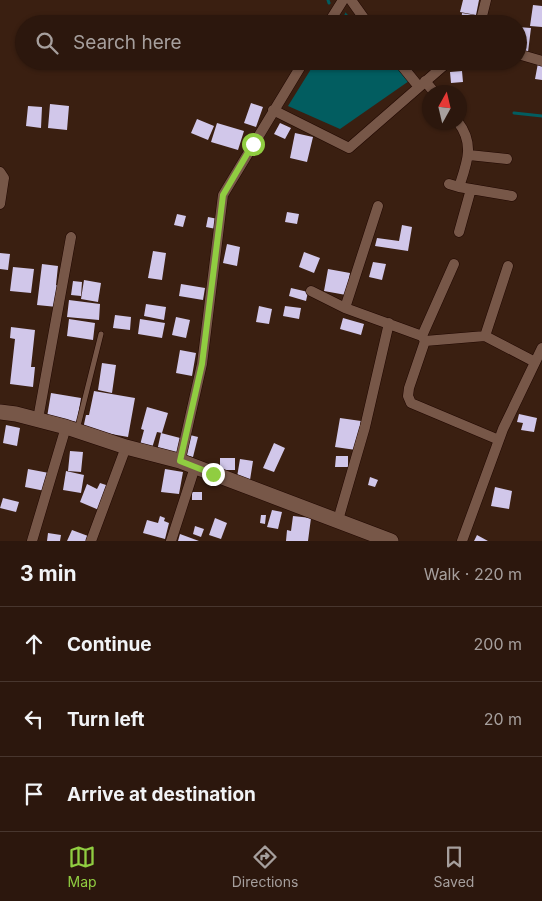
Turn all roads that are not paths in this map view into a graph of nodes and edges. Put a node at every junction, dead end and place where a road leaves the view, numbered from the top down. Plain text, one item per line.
1 (343, 0) edge
2 (352, 0) edge
3 (486, 0) edge
4 (334, 15) edge
5 (362, 15) edge
6 (482, 15) edge
7 (527, 57) edge
8 (542, 61) edge
9 (298, 70) edge
10 (407, 70) edge
11 (438, 70) edge
12 (422, 84) junction
13 (273, 110) junction
14 (463, 130) edge
15 (469, 155) junction
16 (507, 159) dead end
17 (0, 172) edge
18 (448, 184) dead end
19 (459, 187) junction
20 (471, 189) junction
21 (512, 196) dead end
22 (0, 204) edge
23 (378, 206) dead end
24 (460, 232) dead end
25 (71, 237) dead end
26 (454, 264) dead end
27 (508, 266) dead end
28 (311, 291) dead end
29 (345, 308) junction
30 (389, 323) junction
31 (101, 334) dead end
32 (485, 336) junction
33 (424, 338) junction
34 (541, 351) edge
35 (535, 362) junction
36 (0, 412) edge
37 (38, 420) junction
38 (72, 428) junction
39 (499, 440) junction
40 (126, 447) junction
41 (180, 461) junction
42 (195, 467) junction
43 (338, 520) junction
44 (32, 541) edge
45 (91, 541) edge
46 (171, 541) edge
47 (391, 541) edge
48 (462, 541) edge

1 - 4 street
2 - 5 street
3 - 6 street
7 - 8 street
9 - 13 street
10 - 12 street
11 - 12 street
12 - 13 street
13 - 41 street
14 - 15 street
15 - 16 street
15 - 19 street
17 - 22 street
18 - 19 street
19 - 20 street
20 - 21 street
20 - 24 street
23 - 29 street
25 - 37 street
26 - 33 street
27 - 32 street
28 - 29 street
29 - 30 street
30 - 33 street
30 - 43 street
31 - 38 lane
32 - 33 street
32 - 35 street
33 - 39 street
34 - 35 street
35 - 39 street
36 - 37 street
37 - 38 street
38 - 40 street
38 - 44 street
39 - 48 street
40 - 41 street
40 - 45 street
41 - 42 street
42 - 43 street
42 - 46 street
43 - 47 street

